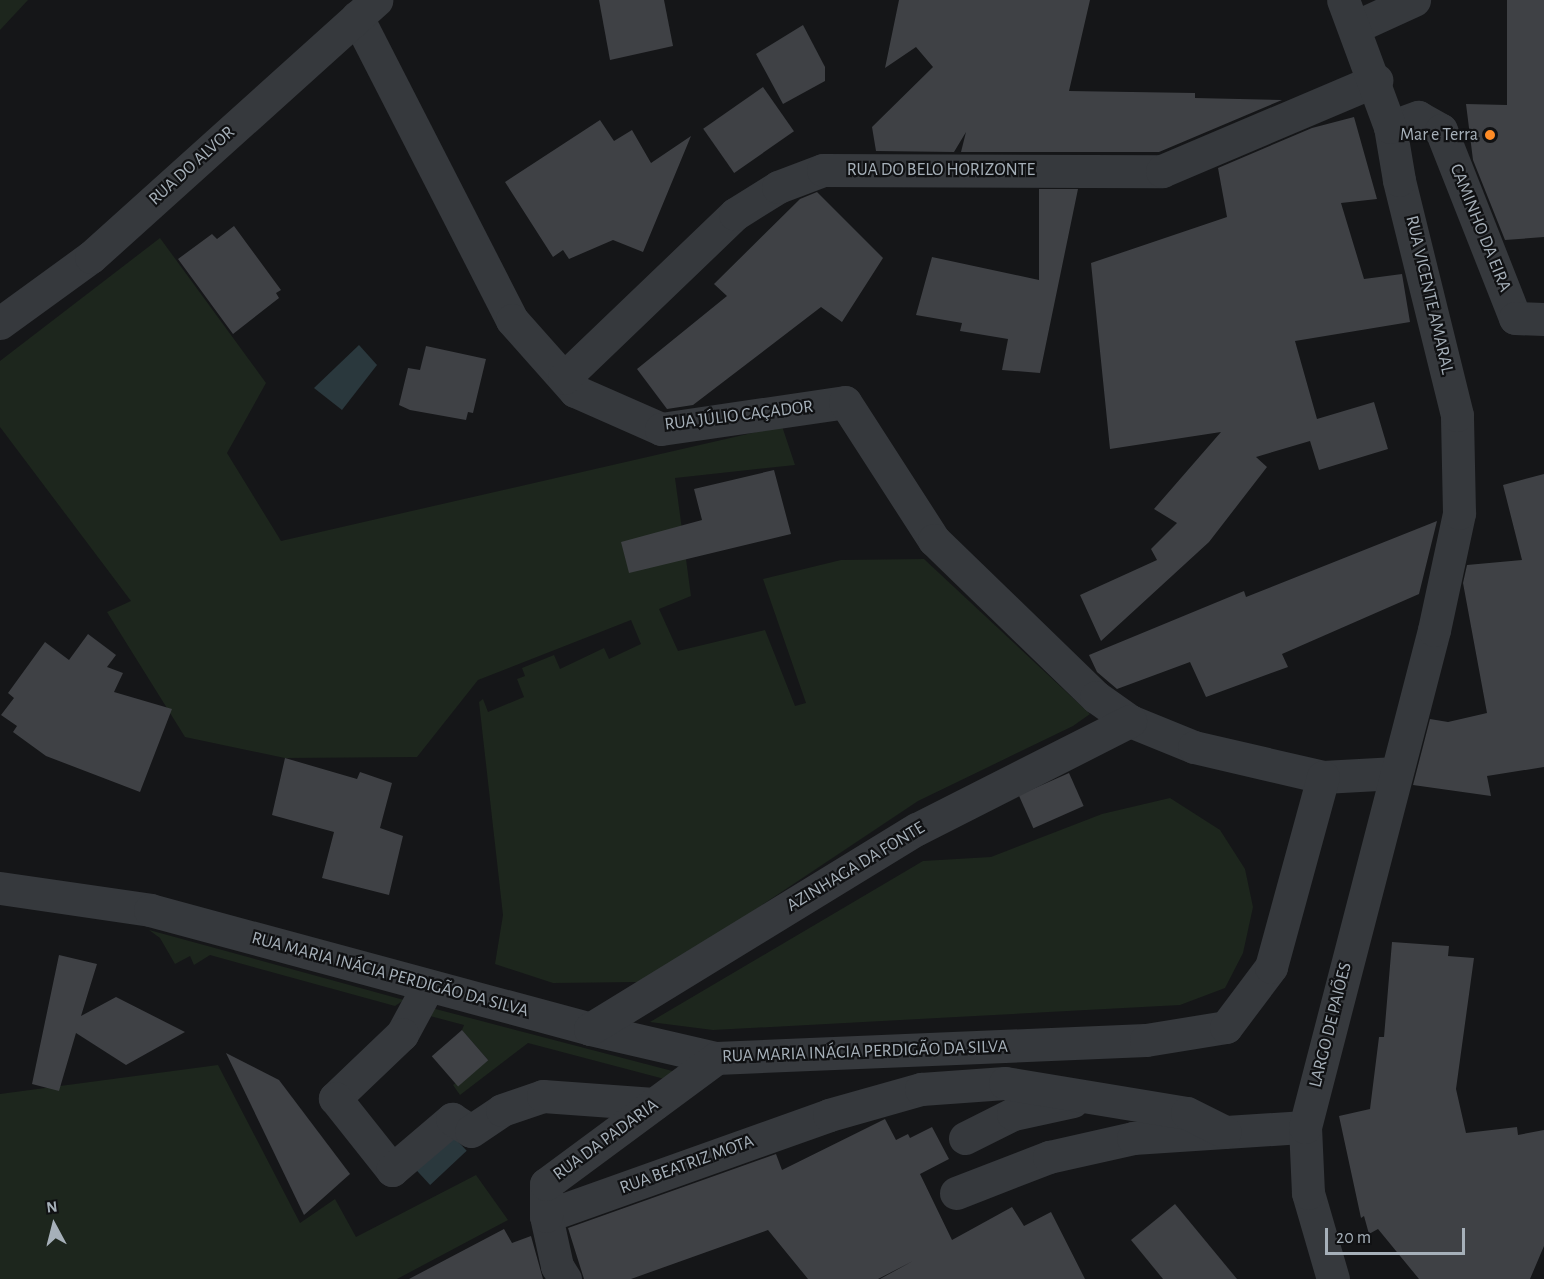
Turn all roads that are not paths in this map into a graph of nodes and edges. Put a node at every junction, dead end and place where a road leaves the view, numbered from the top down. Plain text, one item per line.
1 (1414, 0) edge
2 (366, 8) edge
3 (1349, 14) edge
4 (1376, 80) junction
5 (1390, 127) junction
6 (1544, 319) edge
7 (0, 323) edge
8 (564, 378) junction
9 (1459, 513) joint
10 (1130, 721) junction
11 (1396, 773) junction
12 (1323, 777) junction
13 (0, 888) edge
14 (428, 986) junction
15 (590, 1029) junction
16 (716, 1058) junction
17 (1090, 1097) junction
18 (654, 1104) junction
19 (1305, 1127) junction
20 (1225, 1132) junction
21 (964, 1138) dead end
22 (956, 1193) dead end
23 (546, 1216) junction
24 (565, 1279) edge
25 (1333, 1279) edge

1 - 3 street
2 - 7 street, RUA DO ALVOR
2 - 8 street, RUA JÚLIO CAÇADOR
3 - 4 street, RUA VICENTE AMARAL
4 - 5 street, RUA VICENTE AMARAL
4 - 8 street, RUA DO BELO HORIZONTE
5 - 6 street, CAMINHO DA EIRA
5 - 9 street, RUA VICENTE AMARAL
8 - 10 street, RUA JÚLIO CAÇADOR
9 - 11 street, LARGO DE PAIÕES
10 - 12 street, RUA JÚLIO CAÇADOR
10 - 15 street, AZINHAGA DA FONTE
11 - 12 street
11 - 19 street, LARGO DE PAIÕES
12 - 16 street, RUA MARIA INÁCIA PERDIGÃO DA SILVA
13 - 14 street, RUA MARIA INÁCIA PERDIGÃO DA SILVA
14 - 15 street, RUA MARIA INÁCIA PERDIGÃO DA SILVA
14 - 18 street
15 - 16 street, RUA MARIA INÁCIA PERDIGÃO DA SILVA
16 - 18 street, RUA DA PADARIA
17 - 20 street, RUA BEATRIZ MOTA
17 - 21 street
17 - 23 street, RUA BEATRIZ MOTA
18 - 23 street, RUA DA PADARIA
19 - 20 street
19 - 25 street, LARGO DE PAIÕES
20 - 22 street
23 - 24 street, RUA DA PADARIA

